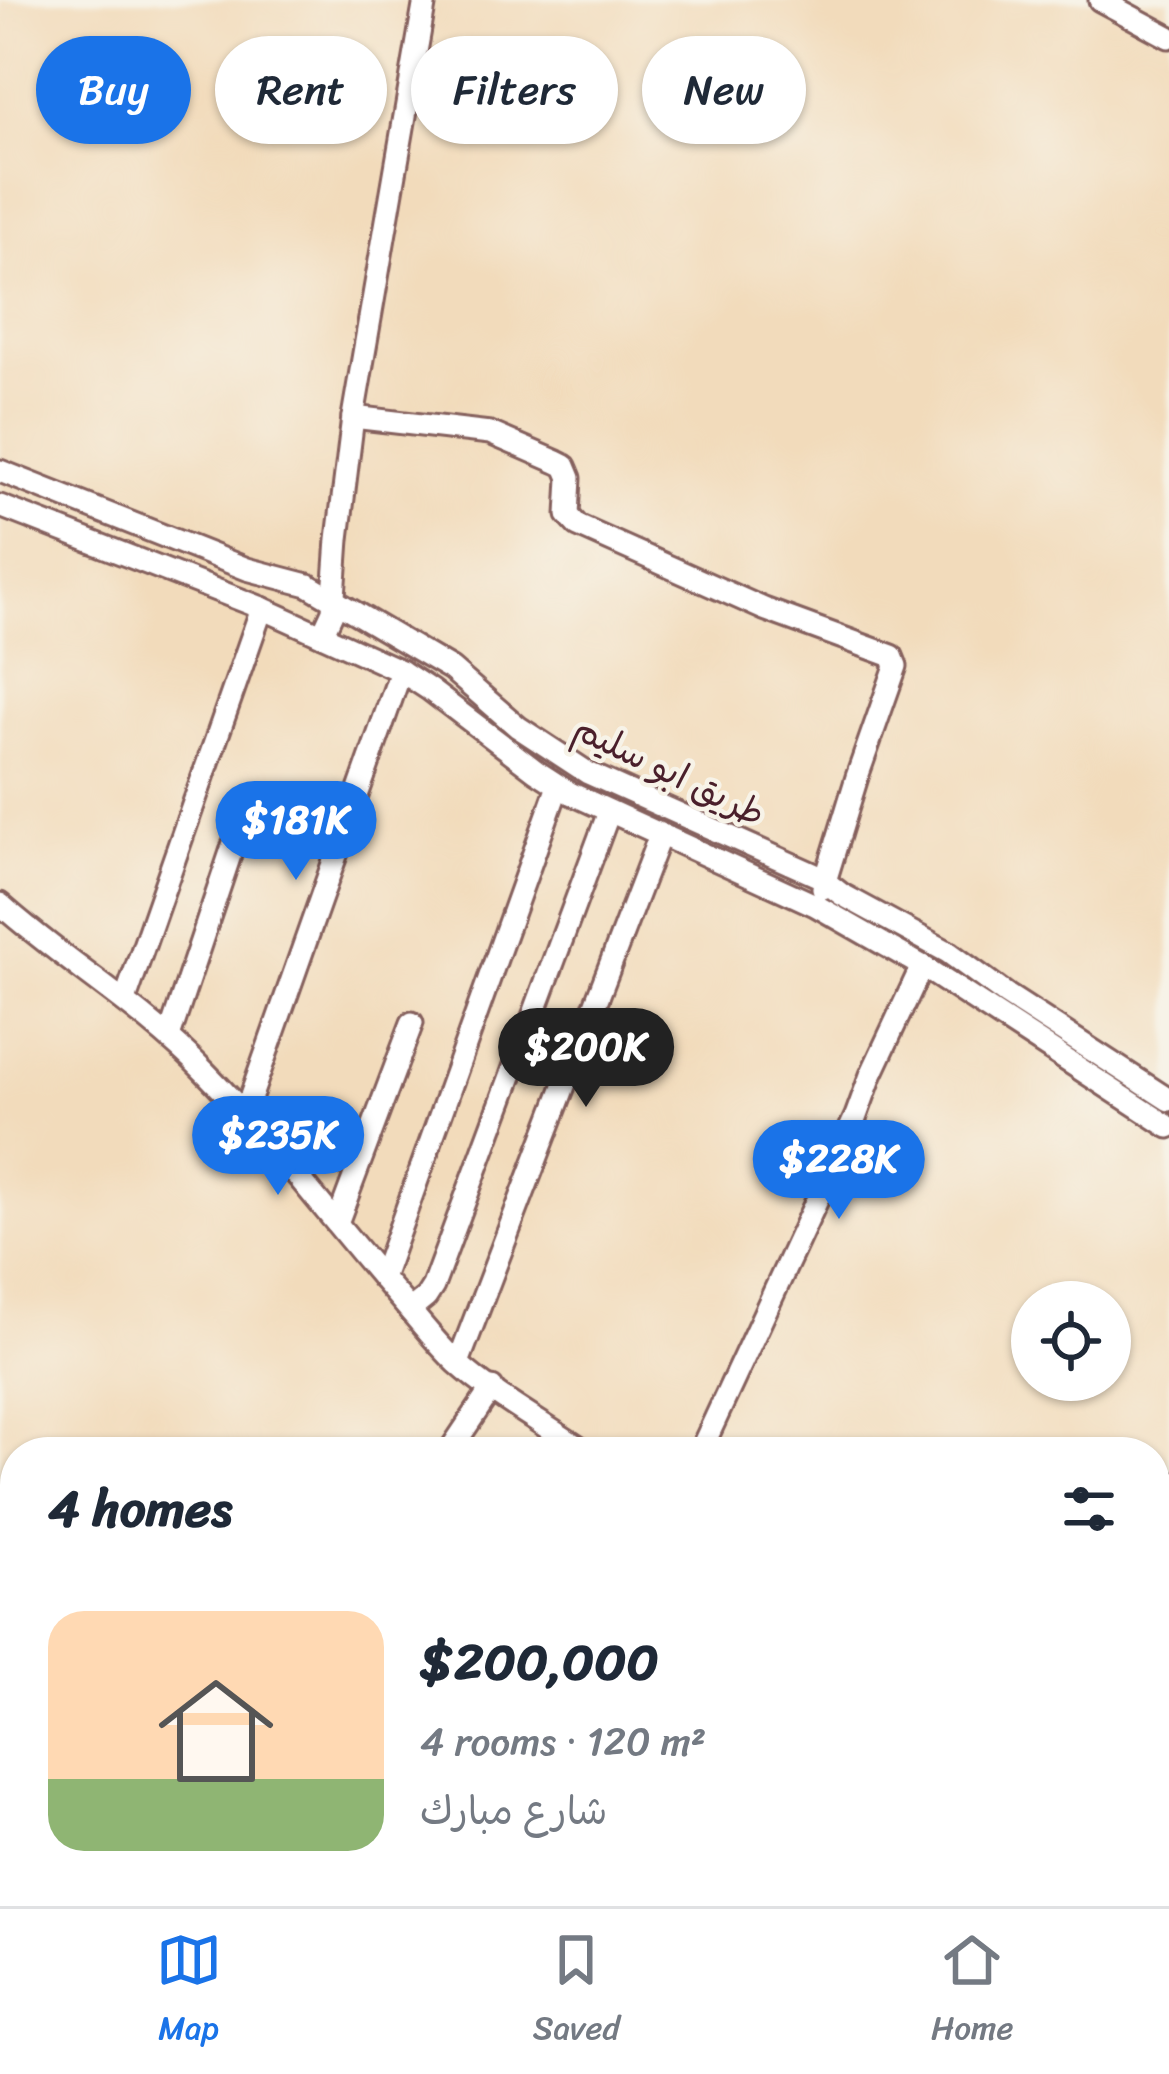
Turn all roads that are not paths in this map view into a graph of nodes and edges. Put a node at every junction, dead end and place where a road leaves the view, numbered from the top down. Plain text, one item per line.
1 (425, 0) edge
2 (1100, 0) edge
3 (1169, 38) edge
4 (353, 417) junction
5 (0, 472) edge
6 (0, 506) edge
7 (333, 601) junction
8 (262, 608) junction
9 (322, 635) junction
10 (401, 671) junction
11 (558, 786) junction
12 (609, 812) junction
13 (243, 816) dead end
14 (660, 836) junction
15 (826, 882) junction
16 (0, 904) edge
17 (814, 905) junction
18 (922, 966) junction
19 (125, 1000) junction
20 (412, 1023) dead end
21 (169, 1037) junction
22 (1169, 1100) edge
23 (244, 1113) junction
24 (1169, 1127) edge
25 (337, 1223) junction
26 (382, 1278) junction
27 (410, 1310) junction
28 (458, 1364) junction
29 (492, 1388) junction
30 (458, 1437) edge
31 (563, 1437) edge
32 (707, 1437) edge

1 - 4 street
2 - 3 street
4 - 7 street
4 - 15 street
5 - 7 street, طريق ابو سليم
6 - 8 street, طريق ابو سليم
7 - 9 street
7 - 15 street, طريق ابو سليم
8 - 9 street, طريق ابو سليم
8 - 19 street
9 - 10 street, طريق ابو سليم
10 - 11 street, طريق ابو سليم
10 - 23 street
11 - 12 street, طريق ابو سليم
11 - 26 street
12 - 14 street, طريق ابو سليم
12 - 27 street
13 - 21 street
14 - 17 street, طريق ابو سليم
14 - 28 street
15 - 17 street
15 - 22 street, طريق ابو سليم
16 - 19 street
17 - 18 street, طريق ابو سليم
18 - 24 street, طريق ابو سليم
18 - 32 street
19 - 21 street
20 - 25 street
21 - 23 street
23 - 25 street
25 - 26 street
26 - 27 street
27 - 28 street
28 - 29 street
29 - 30 street
29 - 31 street

